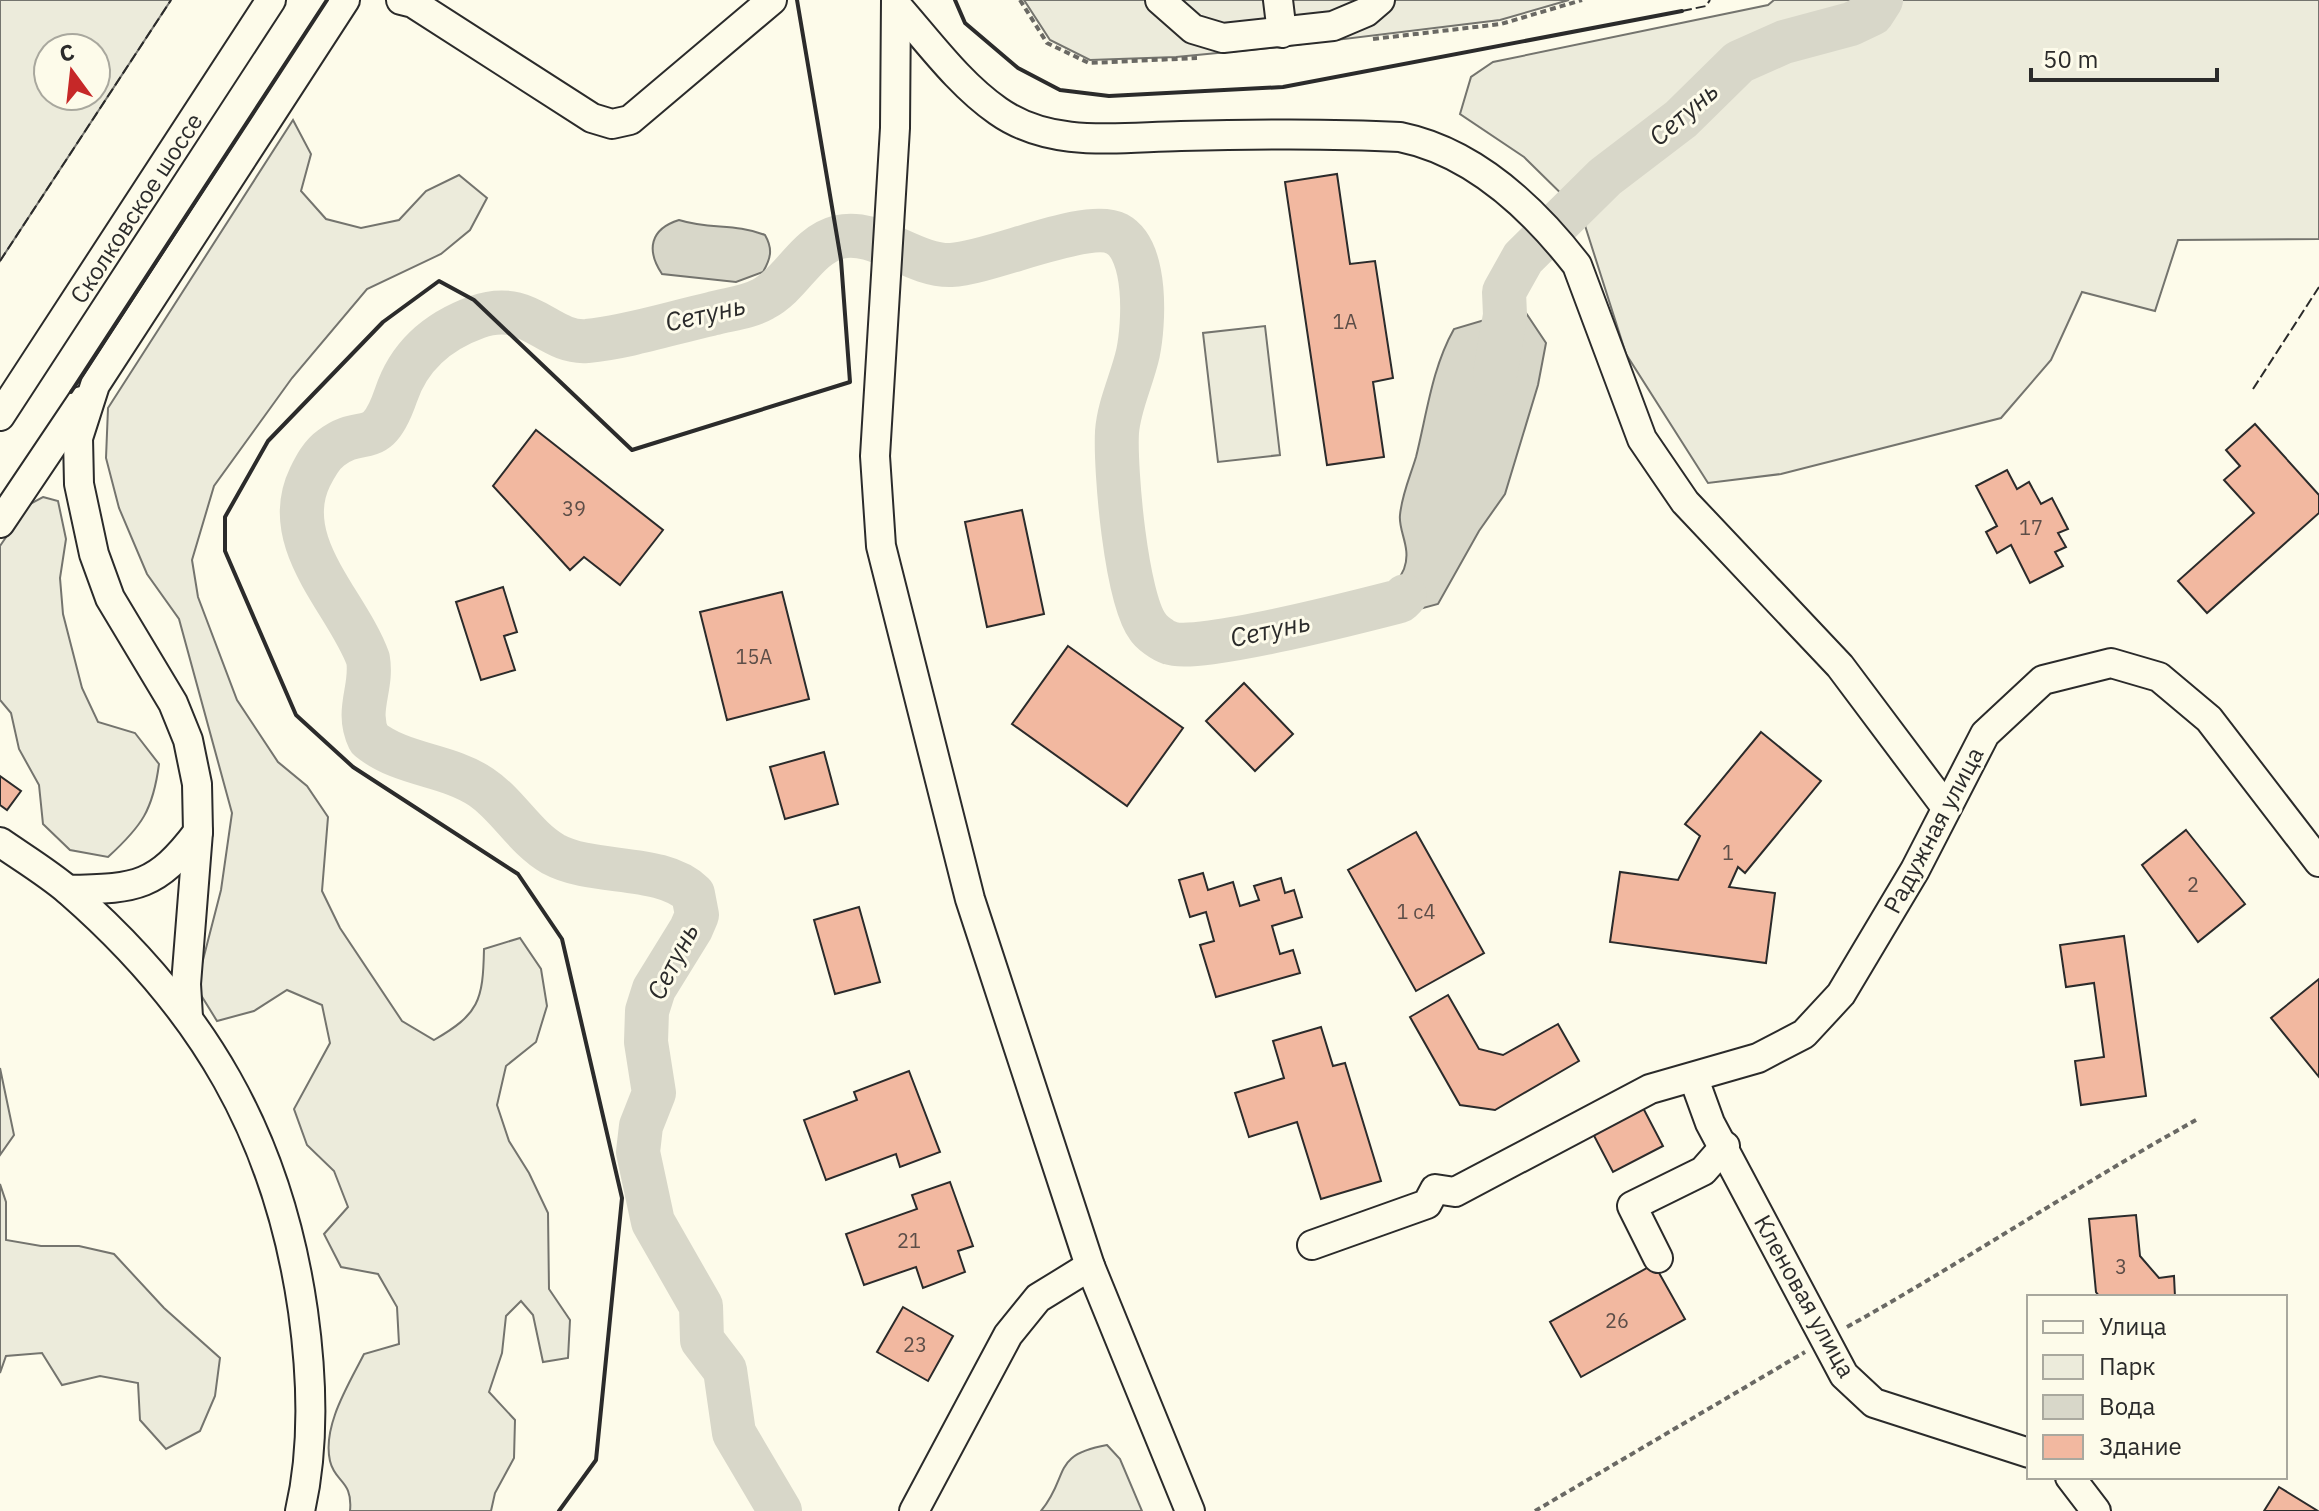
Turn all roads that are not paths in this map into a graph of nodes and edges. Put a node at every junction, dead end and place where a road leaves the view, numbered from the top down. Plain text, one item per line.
1 (271, 0) edge
2 (401, 0) edge
3 (772, 0) edge
4 (1160, 0) edge
5 (1278, 0) edge
6 (1380, 0) edge
7 (896, 3) edge
8 (347, 5) edge
9 (1282, 33) junction
10 (95, 385) junction
11 (0, 416) edge
12 (0, 523) edge
13 (1945, 806) junction
14 (198, 832) junction
15 (0, 842) edge
16 (2319, 862) edge
17 (68, 890) junction
18 (188, 1017) junction
19 (1694, 1079) junction
20 (1725, 1146) junction
21 (1312, 1245) dead end
22 (1658, 1258) dead end
23 (1090, 1266) junction
24 (2027, 1452) edge
25 (2072, 1479) edge
26 (300, 1511) edge
27 (914, 1511) edge
28 (1190, 1511) edge
29 (2096, 1511) edge

1 - 11 street, Сколковское шоссе
2 - 3 street
4 - 9 street
5 - 9 street
6 - 9 street
7 - 13 street
7 - 23 street
8 - 10 street
10 - 12 street
10 - 14 street
13 - 16 street, Радужная улица
13 - 19 street, Радужная улица
14 - 17 street
14 - 18 street
15 - 17 street
17 - 18 street
18 - 26 street
19 - 20 street, Кленовая улица
19 - 21 street, Радужная улица
20 - 22 street
20 - 24 street, Кленовая улица
23 - 27 street
23 - 28 street
25 - 29 street

